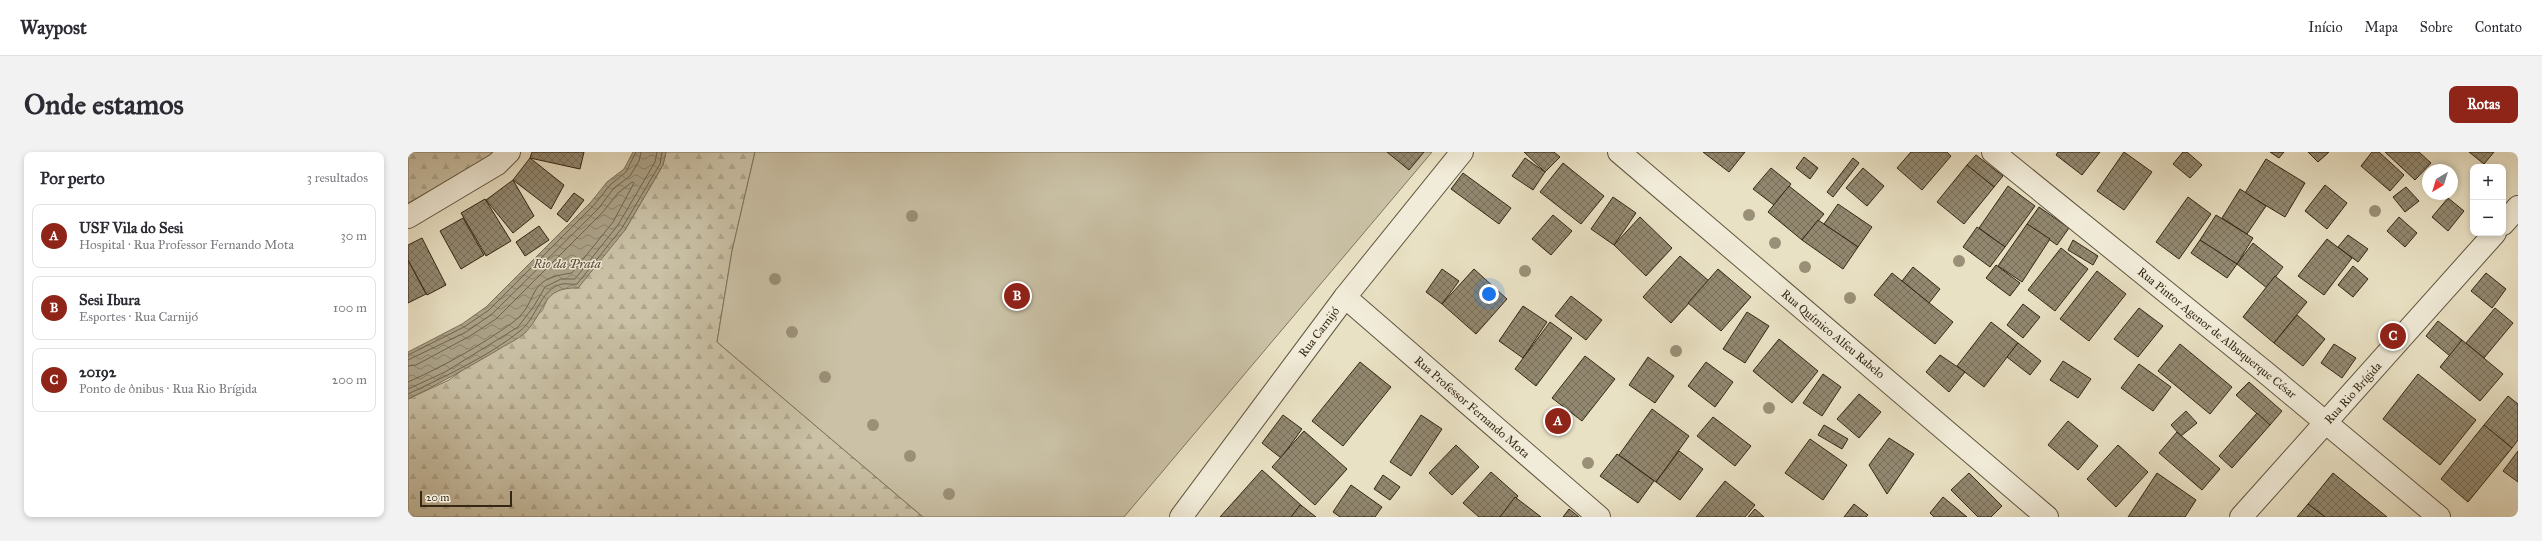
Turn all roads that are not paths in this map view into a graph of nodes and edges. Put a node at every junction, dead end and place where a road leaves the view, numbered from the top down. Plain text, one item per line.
1 (509, 152) edge
2 (1462, 152) edge
3 (1619, 152) edge
4 (1993, 152) edge
5 (2518, 207) edge
6 (408, 217) edge
7 (2506, 221) edge
8 (2492, 236) edge
9 (1345, 297) junction
10 (2327, 423) junction
11 (1181, 517) edge
12 (1599, 517) edge
13 (2047, 517) edge
14 (2241, 517) edge
15 (2439, 517) edge

1 - 6 street
2 - 9 street, Rua Carnijó
3 - 13 street, Rua Químico Alfeu Rabelo
4 - 10 street, Rua Pintor Agenor de Albuquerque César
5 - 7 street
8 - 10 street, Rua Rio Brígida
9 - 11 street, Rua Carnijó
9 - 12 street, Rua Professor Fernando Mota
10 - 14 street, Rua Rio Brígida
10 - 15 street, Rua Pintor Agenor de Albuquerque César

